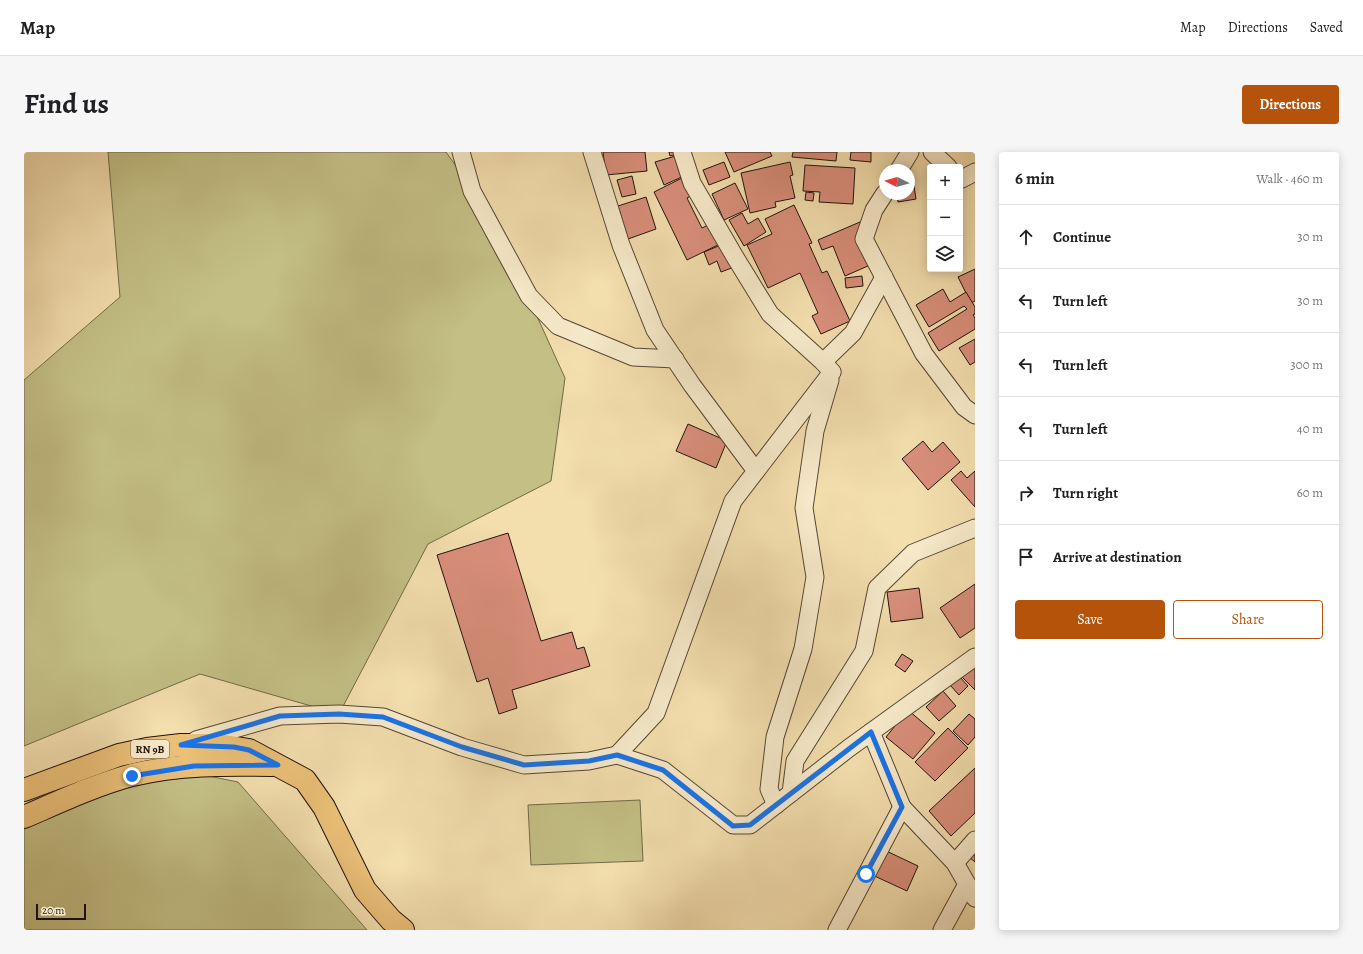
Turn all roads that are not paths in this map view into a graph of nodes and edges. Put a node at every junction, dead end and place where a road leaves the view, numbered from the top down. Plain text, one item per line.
1 (461, 152) edge
2 (592, 152) edge
3 (682, 152) edge
4 (910, 152) edge
5 (932, 152) edge
6 (903, 164) edge
7 (945, 164) edge
8 (975, 172) edge
9 (963, 179) edge
10 (880, 200) edge
11 (884, 277) junction
12 (675, 359) junction
13 (828, 367) junction
14 (975, 415) edge
15 (756, 471) junction
16 (975, 528) edge
17 (975, 657) edge
18 (871, 732) junction
19 (181, 745) junction
20 (617, 755) junction
21 (278, 765) junction
22 (24, 790) edge
23 (791, 793) junction
24 (776, 805) junction
25 (902, 807) junction
26 (24, 817) edge
27 (975, 840) edge
28 (955, 863) junction
29 (971, 891) edge
30 (404, 930) edge
31 (837, 930) edge
32 (942, 930) edge

1 - 12 street
2 - 12 street
3 - 13 street
4 - 6 street
5 - 7 street
8 - 9 street
10 - 11 street
11 - 13 street
11 - 14 street
12 - 15 street
13 - 15 street
13 - 24 street
15 - 20 street
16 - 23 street
17 - 18 street
18 - 23 street
18 - 25 street
19 - 20 street
19 - 21 main road, RN 9B
19 - 22 main road, RN 9B
20 - 24 street
21 - 26 main road, RN 9B
21 - 30 main road, RN 9B
23 - 24 street
25 - 28 street
25 - 31 street
27 - 28 street
28 - 29 street
29 - 32 street

